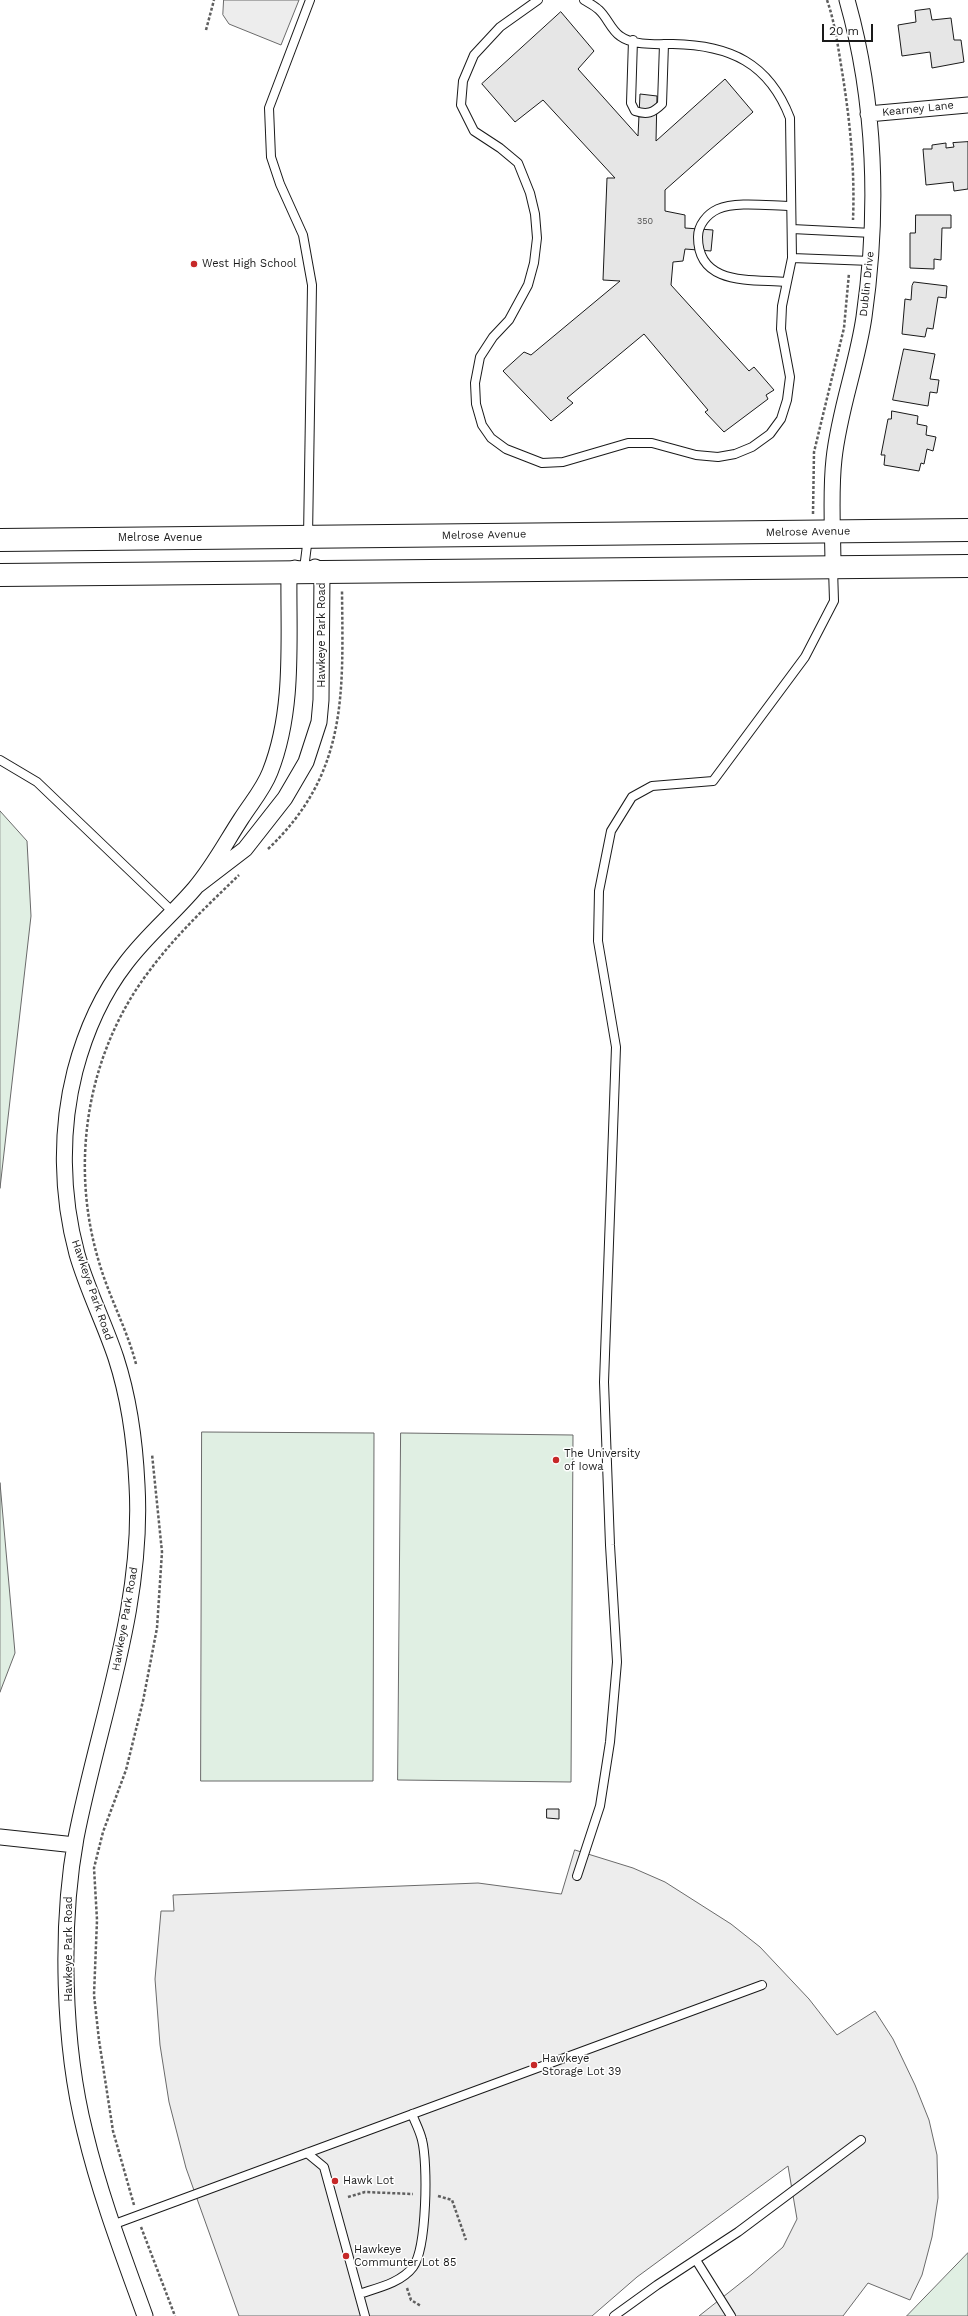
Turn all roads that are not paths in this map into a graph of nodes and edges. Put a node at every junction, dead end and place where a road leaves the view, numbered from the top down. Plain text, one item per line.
1 (310, 0) edge
2 (538, 0) edge
3 (584, 0) edge
4 (847, 0) edge
5 (633, 40) junction
6 (664, 44) junction
7 (968, 105) edge
8 (868, 114) junction
9 (791, 206) junction
10 (792, 229) junction
11 (872, 233) junction
12 (792, 258) junction
13 (871, 261) junction
14 (786, 282) junction
15 (968, 530) edge
16 (833, 531) junction
17 (308, 537) junction
18 (0, 540) edge
19 (968, 566) edge
20 (305, 568) junction
21 (833, 568) junction
22 (0, 575) edge
23 (0, 760) edge
24 (198, 885) junction
25 (173, 912) junction
26 (0, 1837) edge
27 (75, 1845) junction
28 (577, 1876) dead end
29 (762, 1985) dead end
30 (412, 2114) junction
31 (861, 2140) dead end
32 (307, 2153) junction
33 (112, 2225) junction
34 (696, 2260) junction
35 (359, 2294) junction
36 (145, 2316) edge
37 (366, 2316) edge
38 (614, 2316) edge
39 (731, 2316) edge

1 - 17 lane
2 - 14 lane
3 - 5 lane
4 - 8 street, Dublin Drive
5 - 6 lane
5 - 6 lane
6 - 9 lane
7 - 8 street, Kearney Lane
8 - 11 street, Dublin Drive
9 - 10 lane
9 - 14 lane
10 - 11 lane
10 - 12 lane
11 - 13 street, Dublin Drive
12 - 13 lane
12 - 14 lane
13 - 16 street, Dublin Drive
15 - 16 main road, Melrose Avenue
16 - 17 main road, Melrose Avenue
16 - 21 street, Dublin Drive
17 - 18 main road, Melrose Avenue
17 - 20 lane
19 - 21 main road
20 - 21 main road
20 - 22 main road
20 - 24 street, Hawkeye Park Road
20 - 24 street, Hawkeye Park Road
21 - 28 lane
23 - 25 lane
24 - 25 street, Hawkeye Park Road
25 - 27 street, Hawkeye Park Road
26 - 27 street
27 - 33 street, Hawkeye Park Road
29 - 30 lane
30 - 32 lane
30 - 35 lane
31 - 34 lane
32 - 33 lane
32 - 35 lane
33 - 36 street, Hawkeye Park Road
34 - 38 lane
34 - 39 lane
35 - 37 lane

